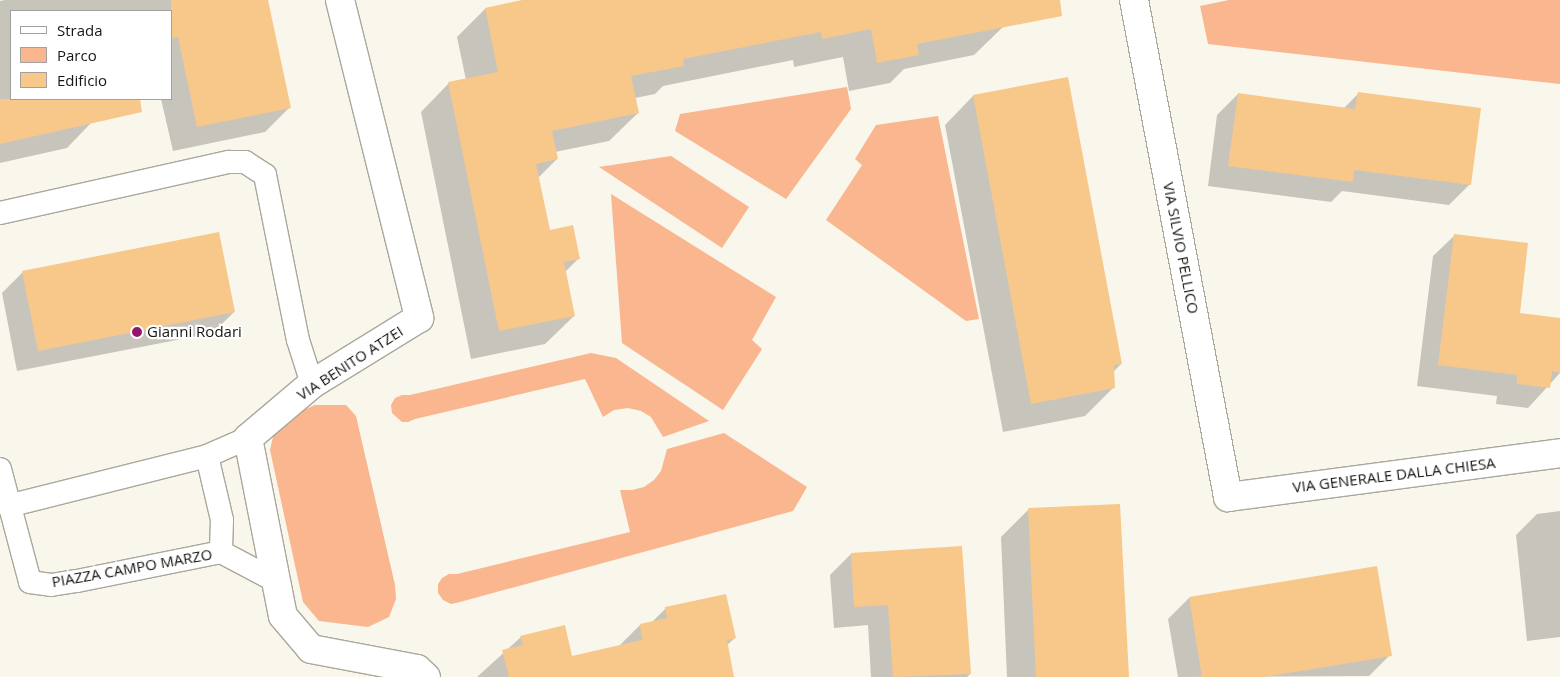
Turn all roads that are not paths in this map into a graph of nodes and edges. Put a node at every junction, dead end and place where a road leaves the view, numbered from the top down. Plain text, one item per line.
1 (340, 0) edge
2 (1134, 0) edge
3 (0, 213) edge
4 (312, 384) junction
5 (248, 438) junction
6 (1560, 453) edge
7 (207, 456) junction
8 (0, 469) edge
9 (1228, 497) joint
10 (8, 506) junction
11 (221, 552) junction
12 (276, 582) junction
13 (426, 677) edge

1 - 4 street, VIA BENITO ATZEI
2 - 9 street, VIA SILVIO PELLICO
3 - 4 lane
4 - 5 street, VIA BENITO ATZEI
5 - 7 lane
5 - 12 street
6 - 9 street, VIA GENERALE DALLA CHIESA
7 - 10 lane
7 - 11 lane, PIAZZA CAMPO MARZO
8 - 10 lane
10 - 11 lane, PIAZZA CAMPO MARZO
11 - 12 lane
12 - 13 street

